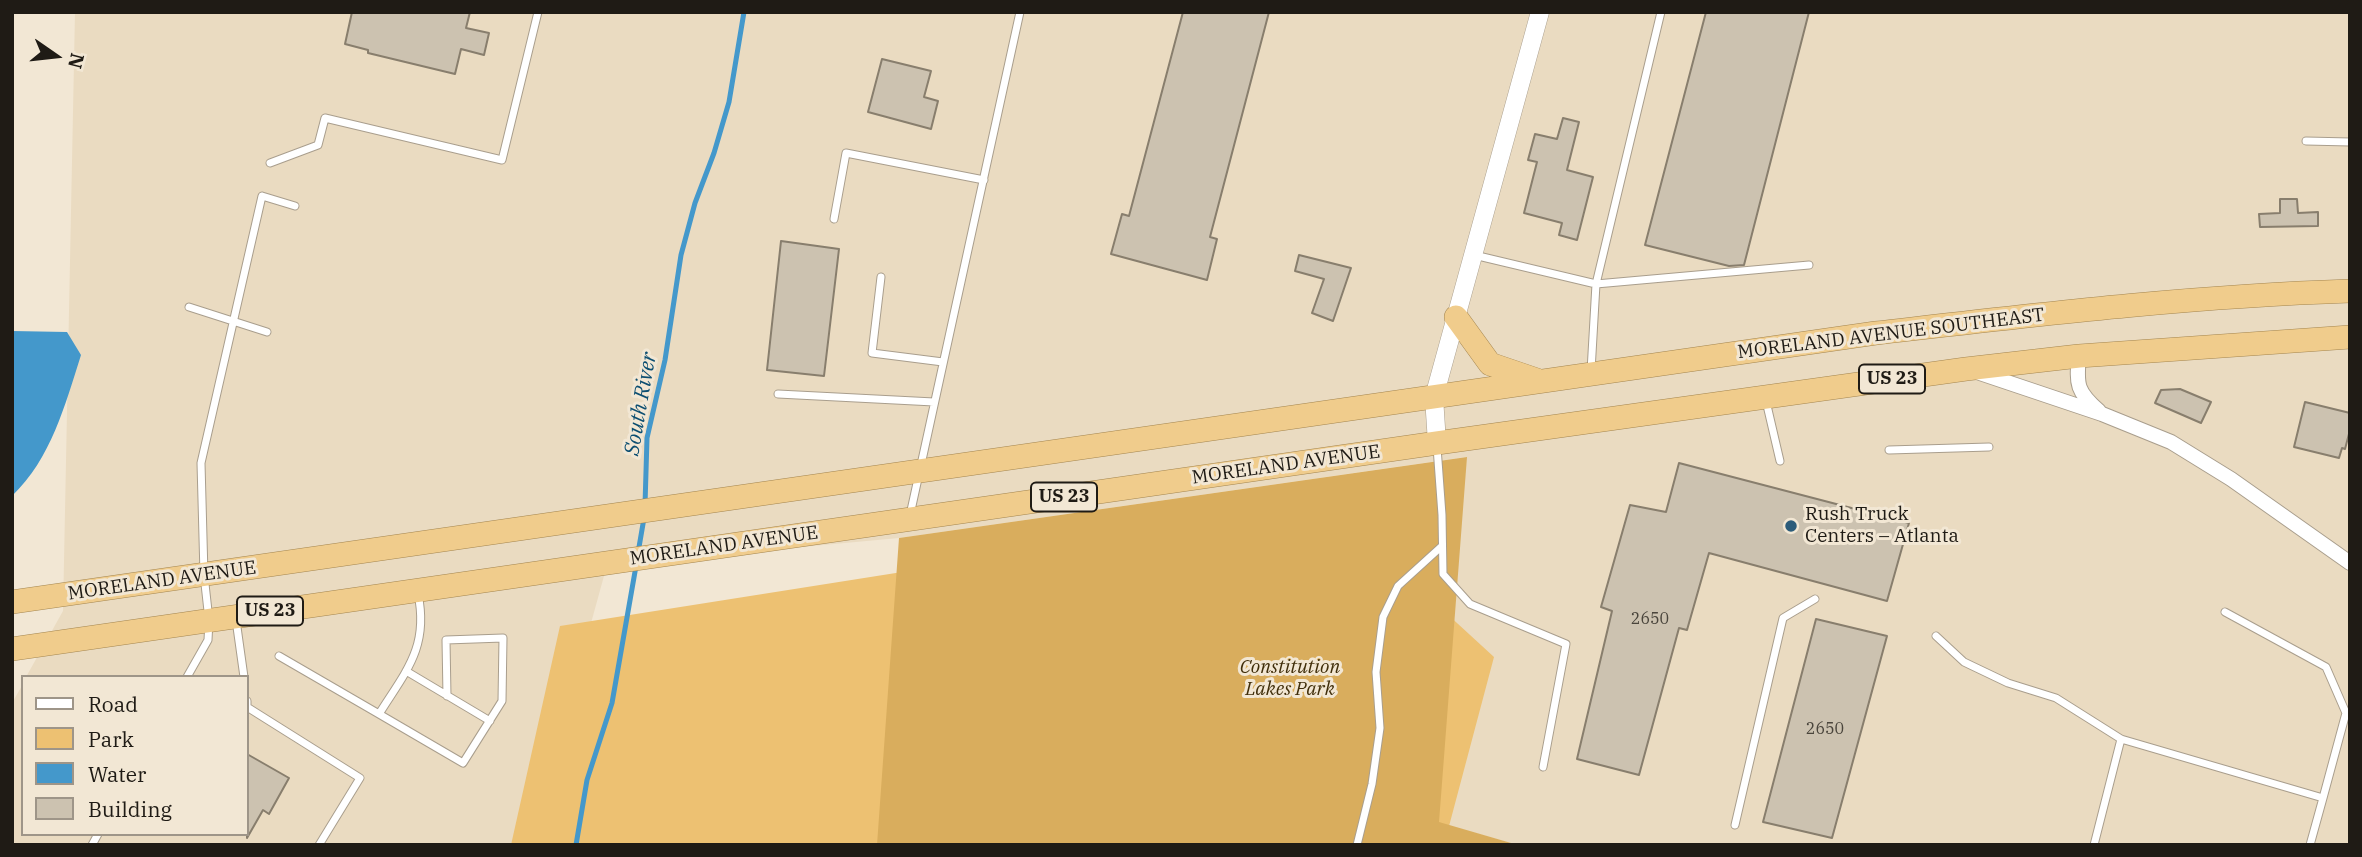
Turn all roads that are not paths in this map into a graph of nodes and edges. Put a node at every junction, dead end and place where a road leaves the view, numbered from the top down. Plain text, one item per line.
1 (538, 12) edge
2 (1020, 12) edge
3 (1540, 12) edge
4 (1661, 12) edge
5 (2306, 141) dead end
6 (2350, 142) edge
7 (270, 163) dead end
8 (984, 180) junction
9 (295, 206) dead end
10 (834, 219) dead end
11 (1473, 254) junction
12 (1809, 265) dead end
13 (881, 277) dead end
14 (1596, 284) junction
15 (2350, 291) edge
16 (190, 307) dead end
17 (1456, 317) junction
18 (233, 321) junction
19 (267, 332) dead end
20 (2350, 337) edge
21 (2079, 356) junction
22 (943, 362) junction
23 (1966, 369) junction
24 (1591, 375) junction
25 (1544, 382) junction
26 (778, 394) dead end
27 (1434, 397) junction
28 (1765, 397) junction
29 (934, 402) junction
30 (2102, 414) junction
31 (1437, 443) junction
32 (1989, 447) dead end
33 (1889, 450) dead end
34 (1780, 461) dead end
35 (919, 471) junction
36 (909, 519) junction
37 (1442, 545) junction
38 (2350, 563) edge
39 (204, 575) junction
40 (417, 590) junction
41 (1815, 599) dead end
42 (12, 602) edge
43 (2225, 612) dead end
44 (236, 616) junction
45 (209, 620) junction
46 (1936, 636) dead end
47 (12, 649) edge
48 (279, 656) dead end
49 (406, 671) junction
50 (188, 675) edge
51 (244, 675) edge
52 (447, 695) junction
53 (248, 708) edge
54 (379, 714) junction
55 (490, 721) junction
56 (2121, 739) junction
57 (1543, 767) dead end
58 (2323, 798) junction
59 (1735, 825) dead end
60 (319, 845) edge
61 (1357, 845) edge
62 (2094, 845) edge
63 (2310, 845) edge

1 - 7 lane
2 - 8 lane
3 - 11 street
4 - 14 lane
5 - 6 lane
8 - 10 lane
8 - 22 lane
9 - 18 lane
11 - 14 lane
11 - 17 street
12 - 14 lane
13 - 22 lane
14 - 24 lane
15 - 24 highway, MORELAND AVENUE SOUTHEAST / US 23
16 - 18 lane
17 - 25 highway
17 - 27 street
18 - 19 lane
18 - 39 lane
20 - 21 highway, US 23
21 - 23 highway, US 23
21 - 30 street
22 - 29 lane
23 - 28 highway, US 23
23 - 30 street
24 - 25 highway, MORELAND AVENUE SOUTHEAST / US 23
25 - 27 highway, MORELAND AVENUE SOUTHEAST / US 23
26 - 29 lane
27 - 31 street
27 - 35 highway, MORELAND AVENUE / US 23
28 - 31 highway, US 23
28 - 34 lane
29 - 35 lane
30 - 38 street
31 - 36 highway, MORELAND AVENUE / US 23
31 - 37 lane
32 - 33 lane
35 - 36 lane
35 - 39 highway, MORELAND AVENUE / US 23
36 - 40 highway, MORELAND AVENUE / US 23
37 - 57 lane
37 - 61 lane
39 - 42 highway, MORELAND AVENUE / US 23
39 - 45 lane
40 - 44 highway, MORELAND AVENUE / US 23
40 - 49 lane
41 - 59 lane
43 - 58 lane
44 - 45 highway, MORELAND AVENUE / US 23
44 - 51 lane
45 - 47 highway, MORELAND AVENUE / US 23
45 - 50 lane
46 - 56 lane
48 - 54 lane
49 - 52 lane
49 - 54 lane
52 - 55 lane
52 - 55 lane
53 - 60 lane
54 - 55 lane
56 - 58 lane
56 - 62 lane
58 - 63 lane

